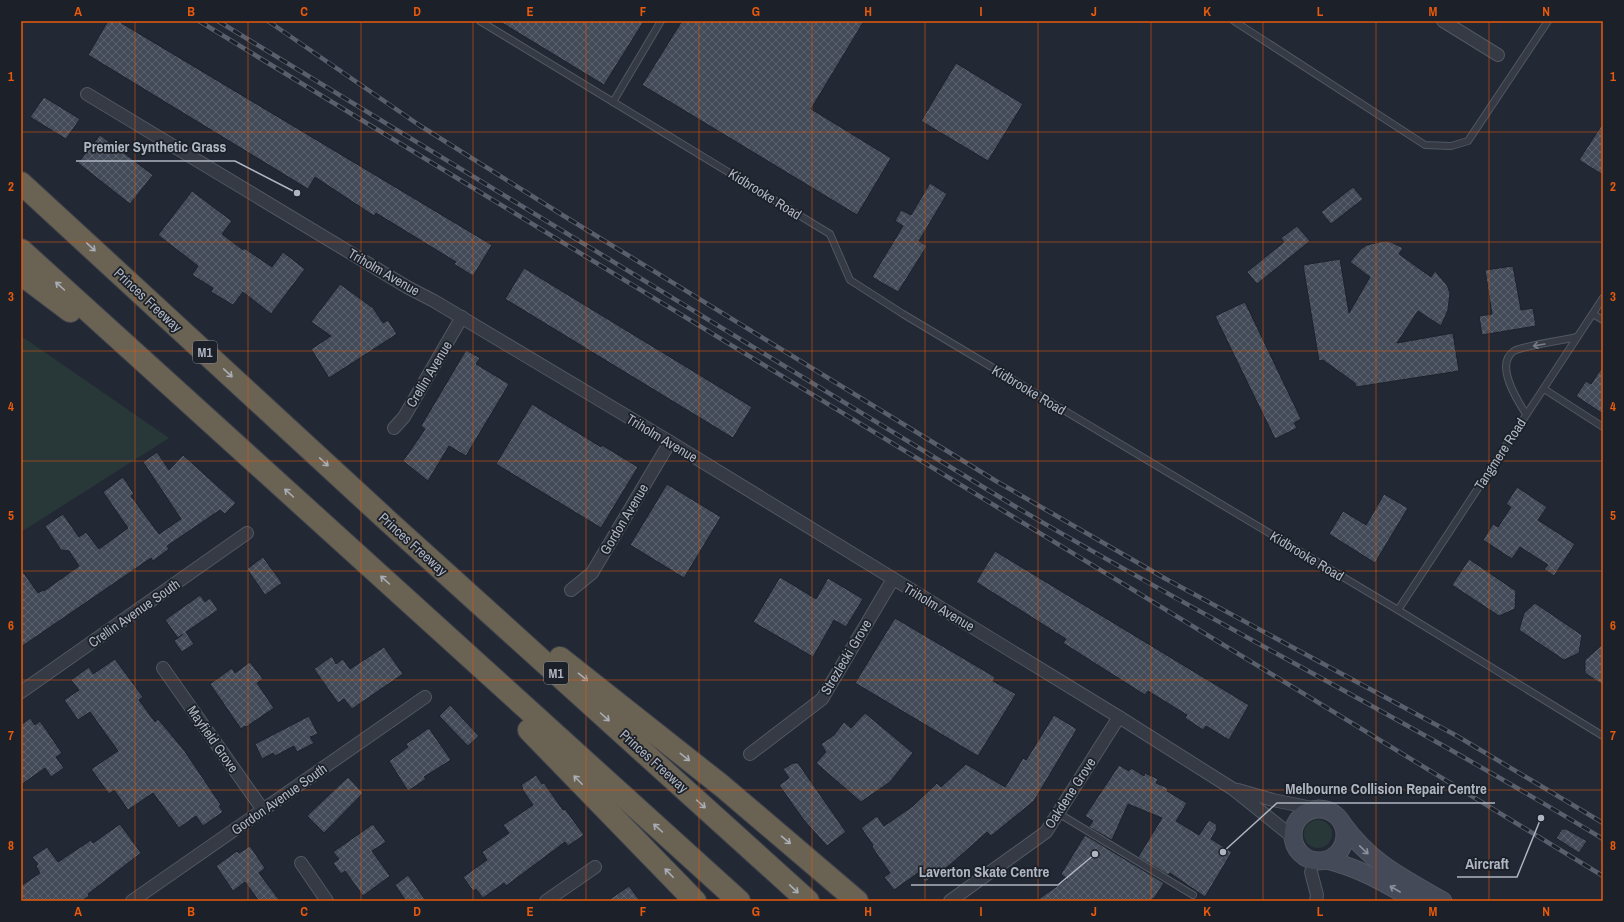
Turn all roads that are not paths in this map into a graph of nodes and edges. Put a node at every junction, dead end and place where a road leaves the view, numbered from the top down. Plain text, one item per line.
1 (480, 21) edge
2 (661, 21) edge
3 (1234, 21) edge
4 (1443, 21) edge
5 (1548, 21) edge
6 (1498, 55) dead end
7 (87, 94) dead end
8 (613, 102) junction
9 (21, 168) edge
10 (21, 183) edge
11 (68, 225) junction
12 (21, 250) edge
13 (21, 274) edge
14 (1603, 298) edge
15 (1593, 314) junction
16 (462, 317) junction
17 (1603, 320) edge
18 (1577, 337) junction
19 (1544, 389) junction
20 (194, 405) junction
21 (1526, 414) junction
22 (394, 428) dead end
23 (1603, 428) edge
24 (670, 442) junction
25 (388, 522) junction
26 (247, 533) dead end
27 (893, 579) junction
28 (571, 590) dead end
29 (414, 606) junction
30 (1398, 610) junction
31 (164, 668) dead end
32 (21, 692) edge
33 (425, 697) dead end
34 (1119, 717) junction
35 (1603, 736) edge
36 (750, 754) dead end
37 (1233, 789) junction
38 (263, 810) junction
39 (1322, 810) junction
40 (1058, 813) junction
41 (1340, 820) junction
42 (1294, 838) junction
43 (301, 863) dead end
44 (1320, 864) junction
45 (595, 867) dead end
46 (1193, 895) dead end
47 (132, 901) edge
48 (327, 901) edge
49 (546, 901) edge
50 (696, 901) edge
51 (739, 901) edge
52 (808, 901) edge
53 (857, 901) edge
54 (950, 901) edge
55 (1316, 901) edge
56 (1416, 901) edge
57 (1443, 901) edge

1 - 8 lane, Kidbrooke Road
2 - 8 lane
3 - 5 lane
4 - 6 street
7 - 16 street, Triholm Avenue
8 - 30 lane, Kidbrooke Road
9 - 11 highway
10 - 11 highway, Princes Freeway / M1
11 -> 25 highway, Princes Freeway / M1
20 -> 12 highway
13 - 20 highway
14 - 15 lane, Tangmere Road
15 - 17 lane
15 - 18 lane, Tangmere Road
16 - 22 street, Crellin Avenue
16 - 24 street, Triholm Avenue
18 - 19 lane, Tangmere Road
18 -> 21 lane
19 - 21 lane, Tangmere Road
19 - 23 lane
29 -> 20 highway
21 - 30 lane, Tangmere Road
24 - 27 street, Triholm Avenue
24 - 28 street, Gordon Avenue
25 -> 52 highway, Princes Freeway / M1
25 -> 53 highway
26 - 32 street, Crellin Avenue South
27 - 34 street, Triholm Avenue
27 - 36 street, Strezlecki Grove
50 -> 29 highway
51 -> 29 highway
30 - 35 lane, Kidbrooke Road
31 - 38 street, Mayfield Grove
33 - 38 street, Gordon Avenue South
34 - 37 street, Triholm Avenue
34 - 40 street, Oakdene Grove
37 - 39 street, Triholm Avenue
37 - 42 street, Triholm Avenue
38 - 47 street, Gordon Avenue South
39 - 41 street
39 - 42 street
40 - 46 lane
40 - 54 street, Oakdene Grove
41 - 44 street
41 -> 57 street
42 - 44 street
43 - 48 street
44 - 55 street
56 -> 44 street
45 - 49 street

